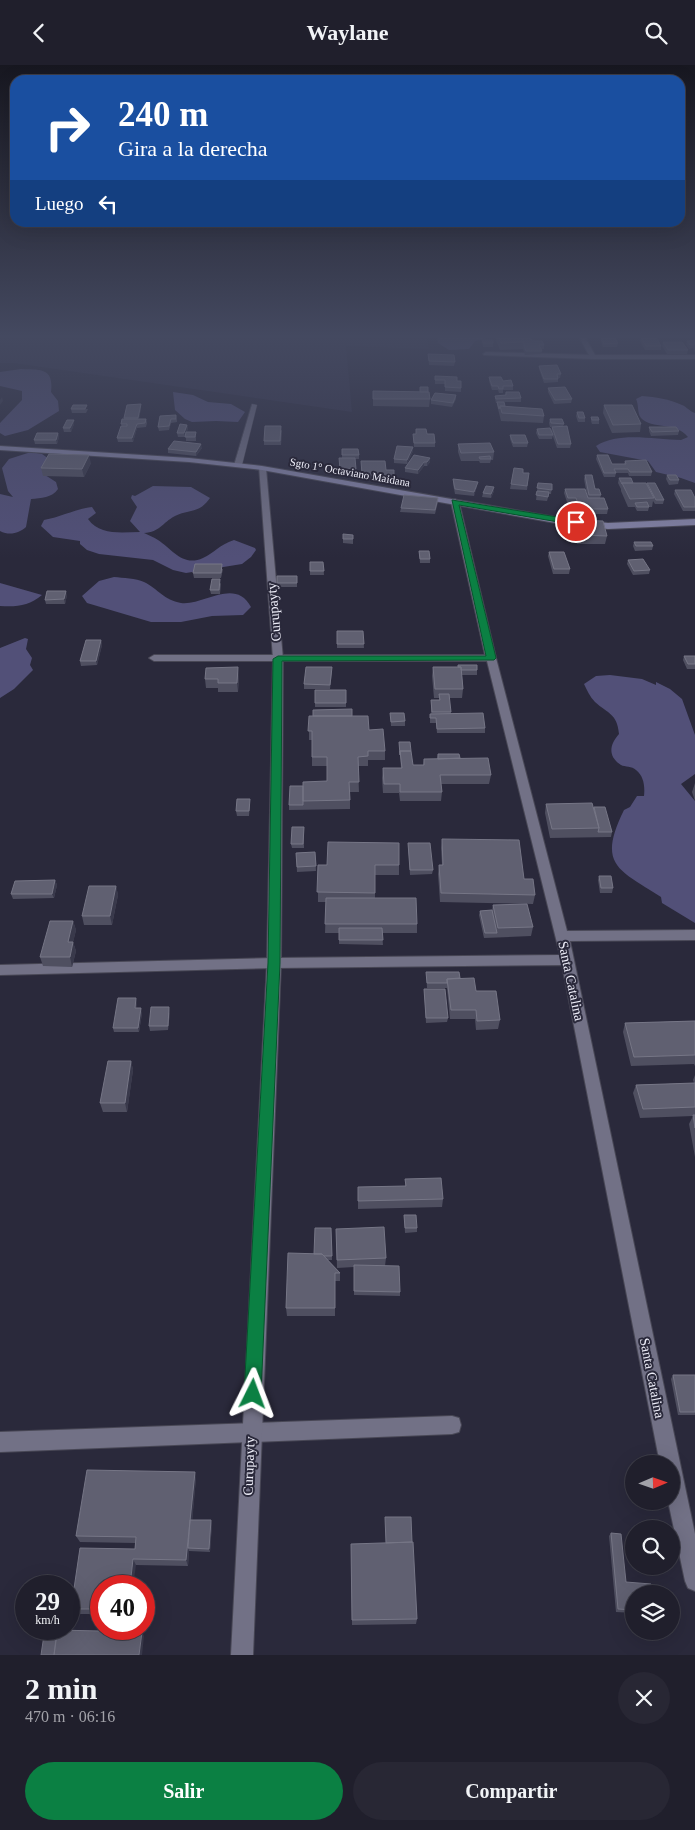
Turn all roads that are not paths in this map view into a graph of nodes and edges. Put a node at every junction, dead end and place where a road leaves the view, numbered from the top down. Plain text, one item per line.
1 (253, 409) edge
2 (0, 448) edge
3 (238, 465) junction
4 (262, 468) junction
5 (455, 502) junction
6 (695, 522) edge
7 (491, 658) junction
8 (154, 659) dead end
9 (278, 659) junction
10 (695, 935) edge
11 (562, 936) junction
12 (568, 960) junction
13 (274, 963) junction
14 (0, 970) edge
15 (452, 1425) dead end
16 (251, 1433) junction
17 (0, 1442) edge
18 (668, 1455) edge
19 (680, 1510) edge
20 (695, 1581) edge
21 (242, 1655) edge

1 - 3 lane
2 - 3 main road, Sgto 1° Octaviano Maidana
3 - 4 main road, Sgto 1° Octaviano Maidana
4 - 5 main road, Sgto 1° Octaviano Maidana
4 - 9 street, Curupayty
5 - 6 main road, Sgto 1° Octaviano Maidana
5 - 7 street, Santa Catalina
7 - 9 street
7 - 11 street, Santa Catalina
8 - 9 street
9 - 13 street, Curupayty
10 - 11 street
11 - 12 street, Santa Catalina
12 - 13 street
12 - 18 street, Santa Catalina
13 - 14 street
13 - 16 street, Curupayty
15 - 16 street
16 - 17 street
16 - 21 street, Curupayty
19 - 20 street

